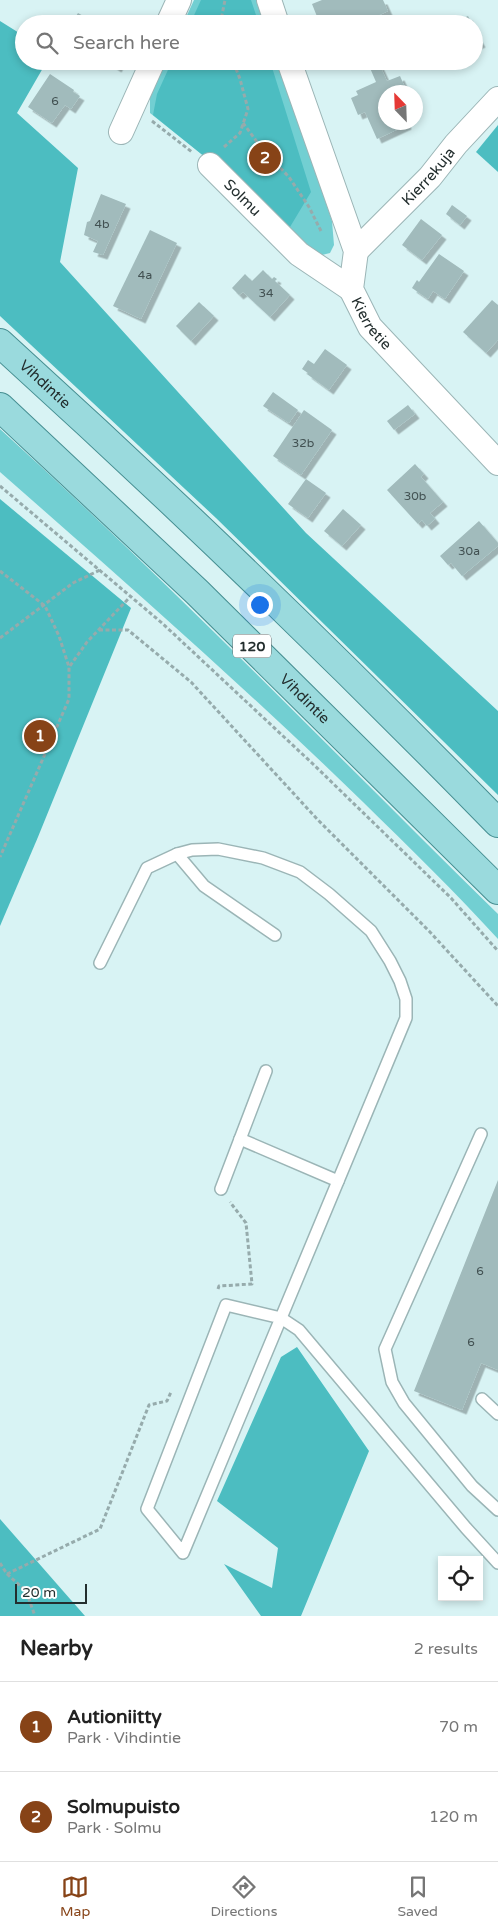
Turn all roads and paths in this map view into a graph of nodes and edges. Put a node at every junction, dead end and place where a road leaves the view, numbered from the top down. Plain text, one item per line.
1 (179, 0) edge
2 (225, 0) edge
3 (269, 0) edge
4 (172, 15) edge
5 (222, 15) edge
6 (274, 15) edge
7 (149, 70) edge
8 (236, 70) edge
9 (293, 70) edge
10 (498, 99) edge
11 (131, 111) junction
12 (243, 123) junction
13 (121, 132) dead end
14 (206, 163) junction
15 (322, 233) dead end
16 (356, 251) junction
17 (351, 289) junction
18 (0, 343) edge
19 (0, 407) edge
20 (498, 463) edge
21 (0, 486) edge
22 (0, 570) edge
23 (100, 570) junction
24 (131, 596) junction
25 (45, 606) junction
26 (99, 630) junction
27 (0, 638) edge
28 (69, 667) junction
29 (498, 823) edge
30 (177, 854) junction
31 (0, 857) edge
32 (498, 890) edge
33 (275, 935) dead end
34 (498, 951) edge
35 (100, 963) dead end
36 (498, 1006) edge
37 (266, 1071) dead end
38 (482, 1134) dead end
39 (240, 1139) junction
40 (338, 1181) junction
41 (221, 1189) joint
42 (215, 1295) dead end
43 (281, 1318) junction
44 (175, 1383) dead end
45 (482, 1399) dead end
46 (498, 1414) edge
47 (498, 1510) edge
48 (0, 1563) edge
49 (498, 1563) edge
50 (7, 1574) junction
51 (35, 1616) edge

1 - 4 street
2 - 5 path
3 - 6 street
7 - 11 street
8 - 12 path
9 - 16 street, Kierretie
10 - 16 street, Kierrekuja
11 - 13 street
11 - 14 path
12 - 14 path
12 - 15 path
14 - 17 street, Solmu
16 - 17 street, Kierretie
17 - 20 street, Kierretie
18 - 29 main road, Vihdintie
19 - 32 main road, Vihdintie / 120
21 - 23 path
22 - 25 path
23 - 24 path
23 - 25 path
24 - 26 path
24 - 34 path
25 - 27 path
25 - 28 path
26 - 28 path
26 - 36 path
28 - 31 path
30 - 33 lane
30 - 35 lane
30 - 40 lane
37 - 39 lane
38 - 47 lane
39 - 40 lane
39 - 41 lane
40 - 43 lane
41 - 42 path
43 - 43 lane
43 - 49 lane
44 - 50 path
45 - 46 lane
48 - 50 path
50 - 51 path

